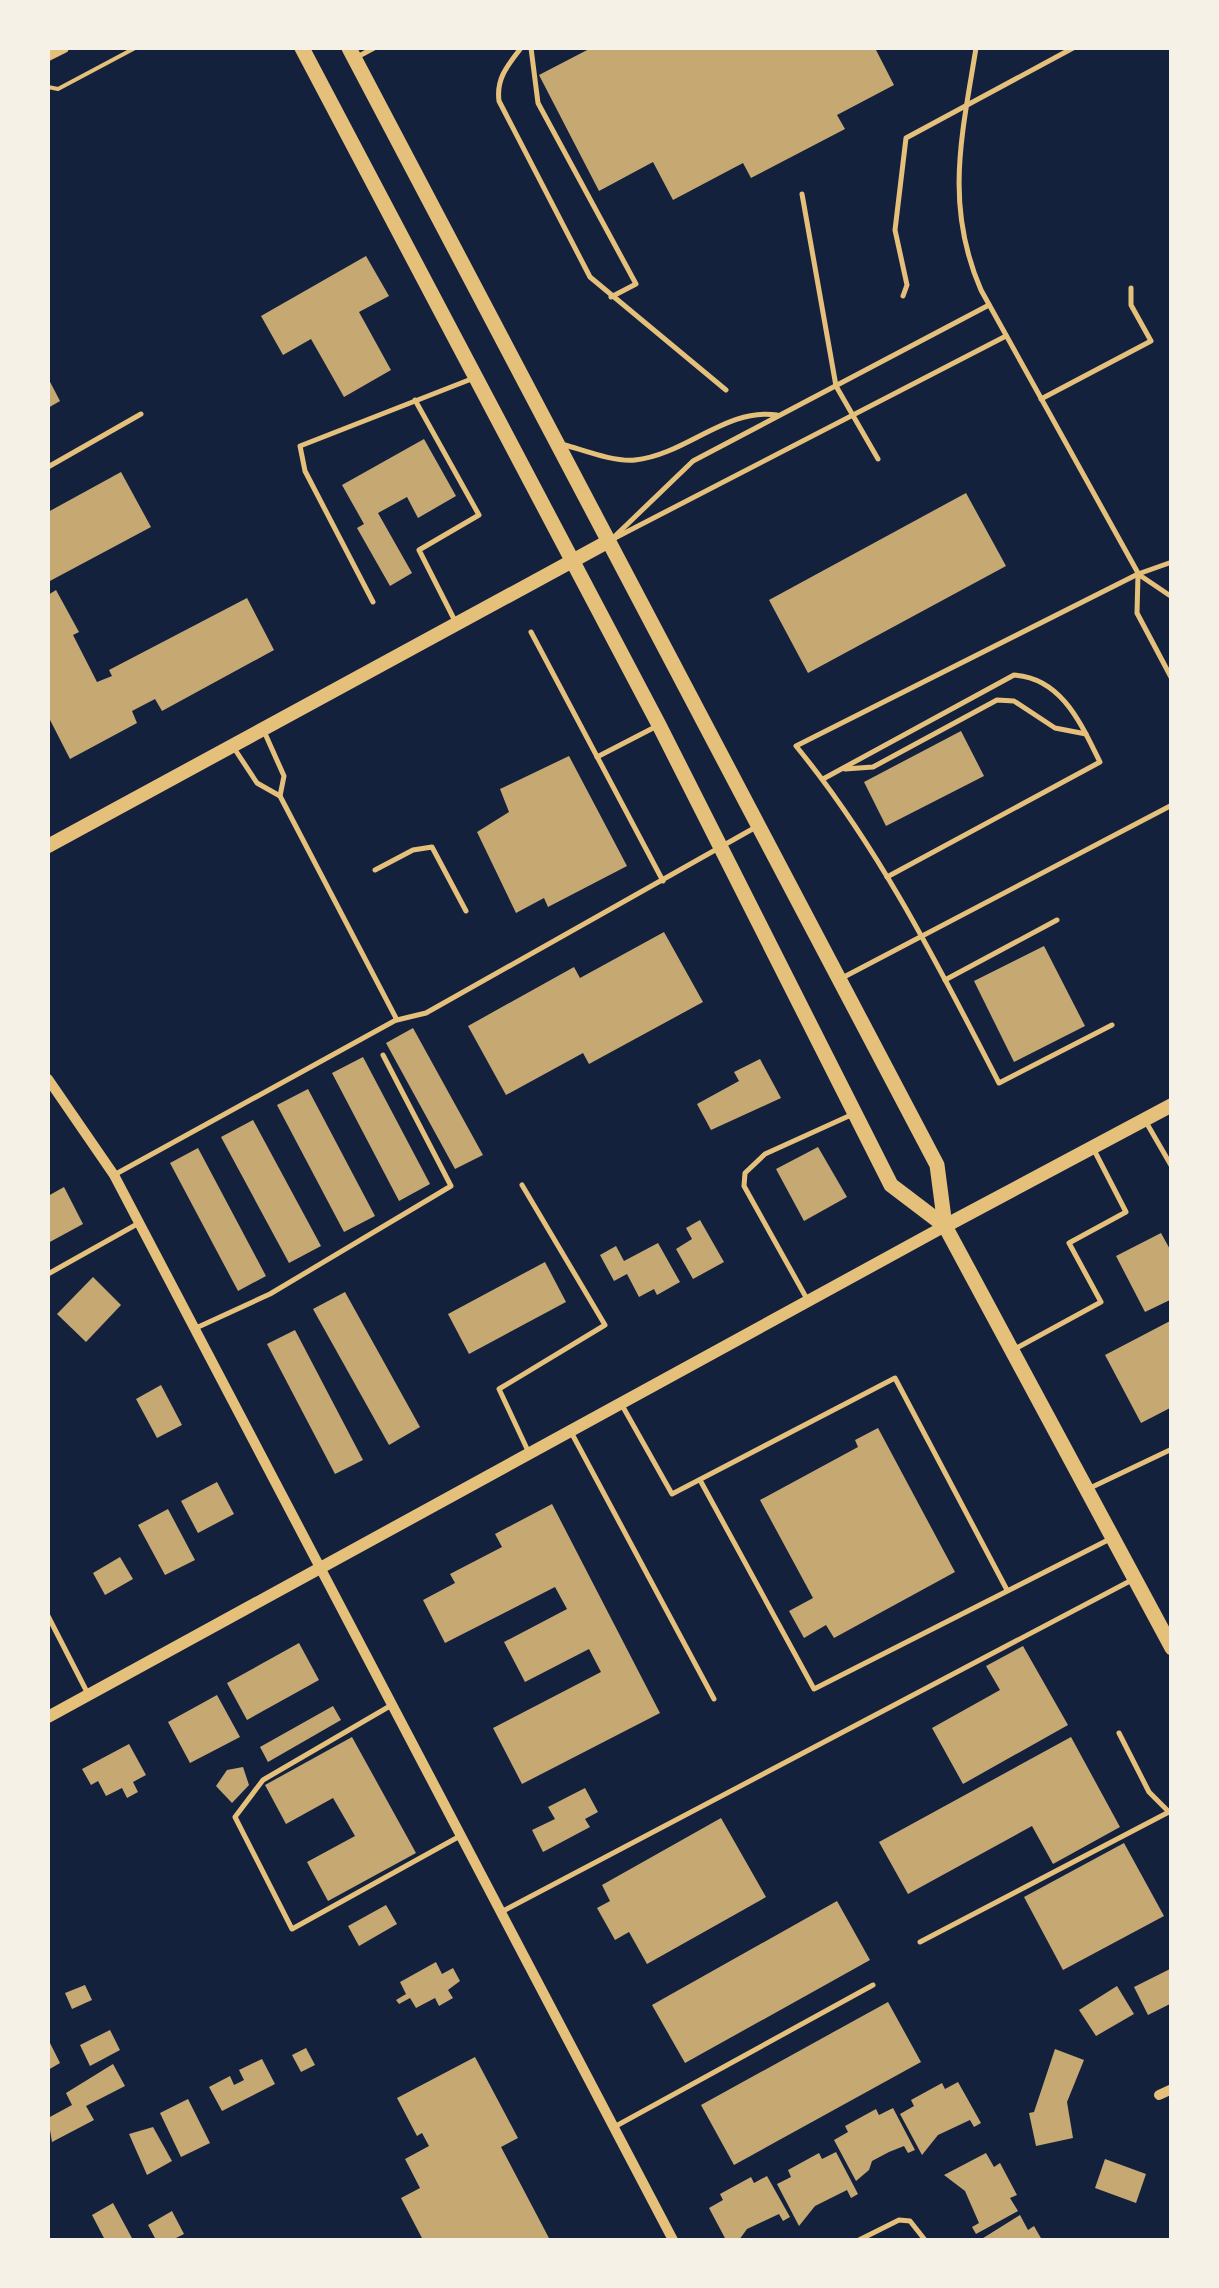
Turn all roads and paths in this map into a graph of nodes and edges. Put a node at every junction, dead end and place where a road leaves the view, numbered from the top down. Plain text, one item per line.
1 (64, 48) edge
2 (135, 48) edge
3 (302, 48) edge
4 (374, 48) edge
5 (521, 48) edge
6 (531, 48) edge
7 (976, 48) edge
8 (1073, 48) edge
9 (351, 53) edge
10 (48, 56) edge
11 (48, 87) edge
12 (967, 106) junction
13 (802, 194) dead end
14 (1130, 288) dead end
15 (902, 296) dead end
16 (611, 297) junction
17 (989, 305) junction
18 (1006, 336) junction
19 (476, 377) junction
20 (836, 386) junction
21 (726, 390) dead end
22 (415, 400) junction
23 (1041, 400) junction
24 (141, 414) dead end
25 (780, 415) junction
26 (854, 416) junction
27 (557, 444) junction
28 (878, 459) dead end
29 (48, 467) edge
30 (609, 541) junction
31 (574, 560) junction
32 (1172, 562) edge
33 (1138, 574) junction
34 (1172, 597) edge
35 (374, 602) dead end
36 (457, 624) junction
37 (531, 632) dead end
38 (1172, 679) edge
39 (659, 725) junction
40 (263, 729) junction
41 (1086, 734) junction
42 (232, 746) junction
43 (597, 756) junction
44 (841, 770) junction
45 (823, 779) junction
46 (280, 796) junction
47 (1172, 805) edge
48 (758, 825) junction
49 (48, 846) edge
50 (722, 848) junction
51 (375, 870) dead end
52 (886, 878) junction
53 (664, 881) junction
54 (466, 911) dead end
55 (1057, 920) dead end
56 (920, 937) junction
57 (839, 979) junction
58 (945, 980) junction
59 (396, 1020) junction
60 (1112, 1025) dead end
61 (383, 1056) dead end
62 (48, 1079) edge
63 (1172, 1105) edge
64 (854, 1114) junction
65 (1145, 1120) junction
66 (1093, 1147) junction
67 (1172, 1167) edge
68 (114, 1174) junction
69 (522, 1186) dead end
70 (139, 1224) junction
71 (945, 1226) junction
72 (48, 1274) edge
73 (808, 1302) junction
74 (193, 1329) junction
75 (1010, 1352) junction
76 (622, 1404) junction
77 (571, 1432) junction
78 (1172, 1449) edge
79 (530, 1454) junction
80 (700, 1480) junction
81 (1087, 1489) junction
82 (1114, 1538) junction
83 (317, 1569) junction
84 (1135, 1578) junction
85 (1007, 1590) junction
86 (48, 1616) edge
87 (1172, 1648) edge
88 (88, 1694) junction
89 (714, 1699) dead end
90 (390, 1706) junction
91 (48, 1717) edge
92 (1119, 1732) dead end
93 (1169, 1814) edge
94 (460, 1836) junction
95 (500, 1912) junction
96 (920, 1942) dead end
97 (873, 1985) dead end
98 (1172, 2089) edge
99 (1159, 2095) dead end
100 (614, 2128) junction
101 (673, 2240) edge
102 (858, 2240) edge
103 (925, 2240) edge

1 - 10 street
2 - 11 path
3 - 19 main road
4 - 9 lane
5 - 16 lane
6 - 16 lane
7 - 12 lane
8 - 12 lane
9 - 27 main road
12 - 15 lane
12 - 17 lane
13 - 20 lane
14 - 23 lane
16 - 21 lane
17 - 18 lane
17 - 20 lane
18 - 23 lane
18 - 26 lane
19 - 22 lane
19 - 31 main road
20 - 25 lane
20 - 26 lane
22 - 35 lane
22 - 36 lane
23 - 33 lane
24 - 29 lane
25 - 27 lane
25 - 30 lane
26 - 28 lane
26 - 30 lane
27 - 30 main road
30 - 31 main road
30 - 48 main road
31 - 36 main road
31 - 39 main road
32 - 33 lane
33 - 34 lane
33 - 38 lane
33 - 45 lane
36 - 40 main road
37 - 43 lane
39 - 43 lane
39 - 50 main road
40 - 42 main road
40 - 46 lane
41 - 44 lane
41 - 44 lane
41 - 52 lane
42 - 46 lane
42 - 49 main road
43 - 53 lane
44 - 45 lane
45 - 52 lane
46 - 59 lane
47 - 56 lane
48 - 50 lane
48 - 57 main road
50 - 53 lane
50 - 64 main road
51 - 54 lane
52 - 56 lane
53 - 59 lane
55 - 58 lane
56 - 57 lane
56 - 58 lane
57 - 71 main road
58 - 60 lane
59 - 68 lane
61 - 74 lane
62 - 68 street
63 - 65 main road
64 - 71 main road
64 - 73 lane
65 - 66 main road
65 - 67 lane
66 - 71 main road
66 - 75 lane
68 - 70 street
69 - 79 lane
70 - 72 lane
70 - 74 street
71 - 73 street
71 - 75 main road
73 - 76 street
74 - 83 street
75 - 81 main road
76 - 77 street
76 - 80 lane
77 - 79 street
77 - 89 lane
78 - 81 lane
79 - 83 street
80 - 85 lane
80 - 85 lane
81 - 82 main road
82 - 84 main road
82 - 85 lane
83 - 88 street
83 - 90 street
84 - 87 main road
84 - 95 lane
86 - 88 lane
88 - 91 street
90 - 94 street
90 - 94 lane
92 - 93 lane
93 - 96 lane
94 - 95 street
95 - 100 street
97 - 100 lane
98 - 99 street
100 - 101 street
102 - 103 lane

